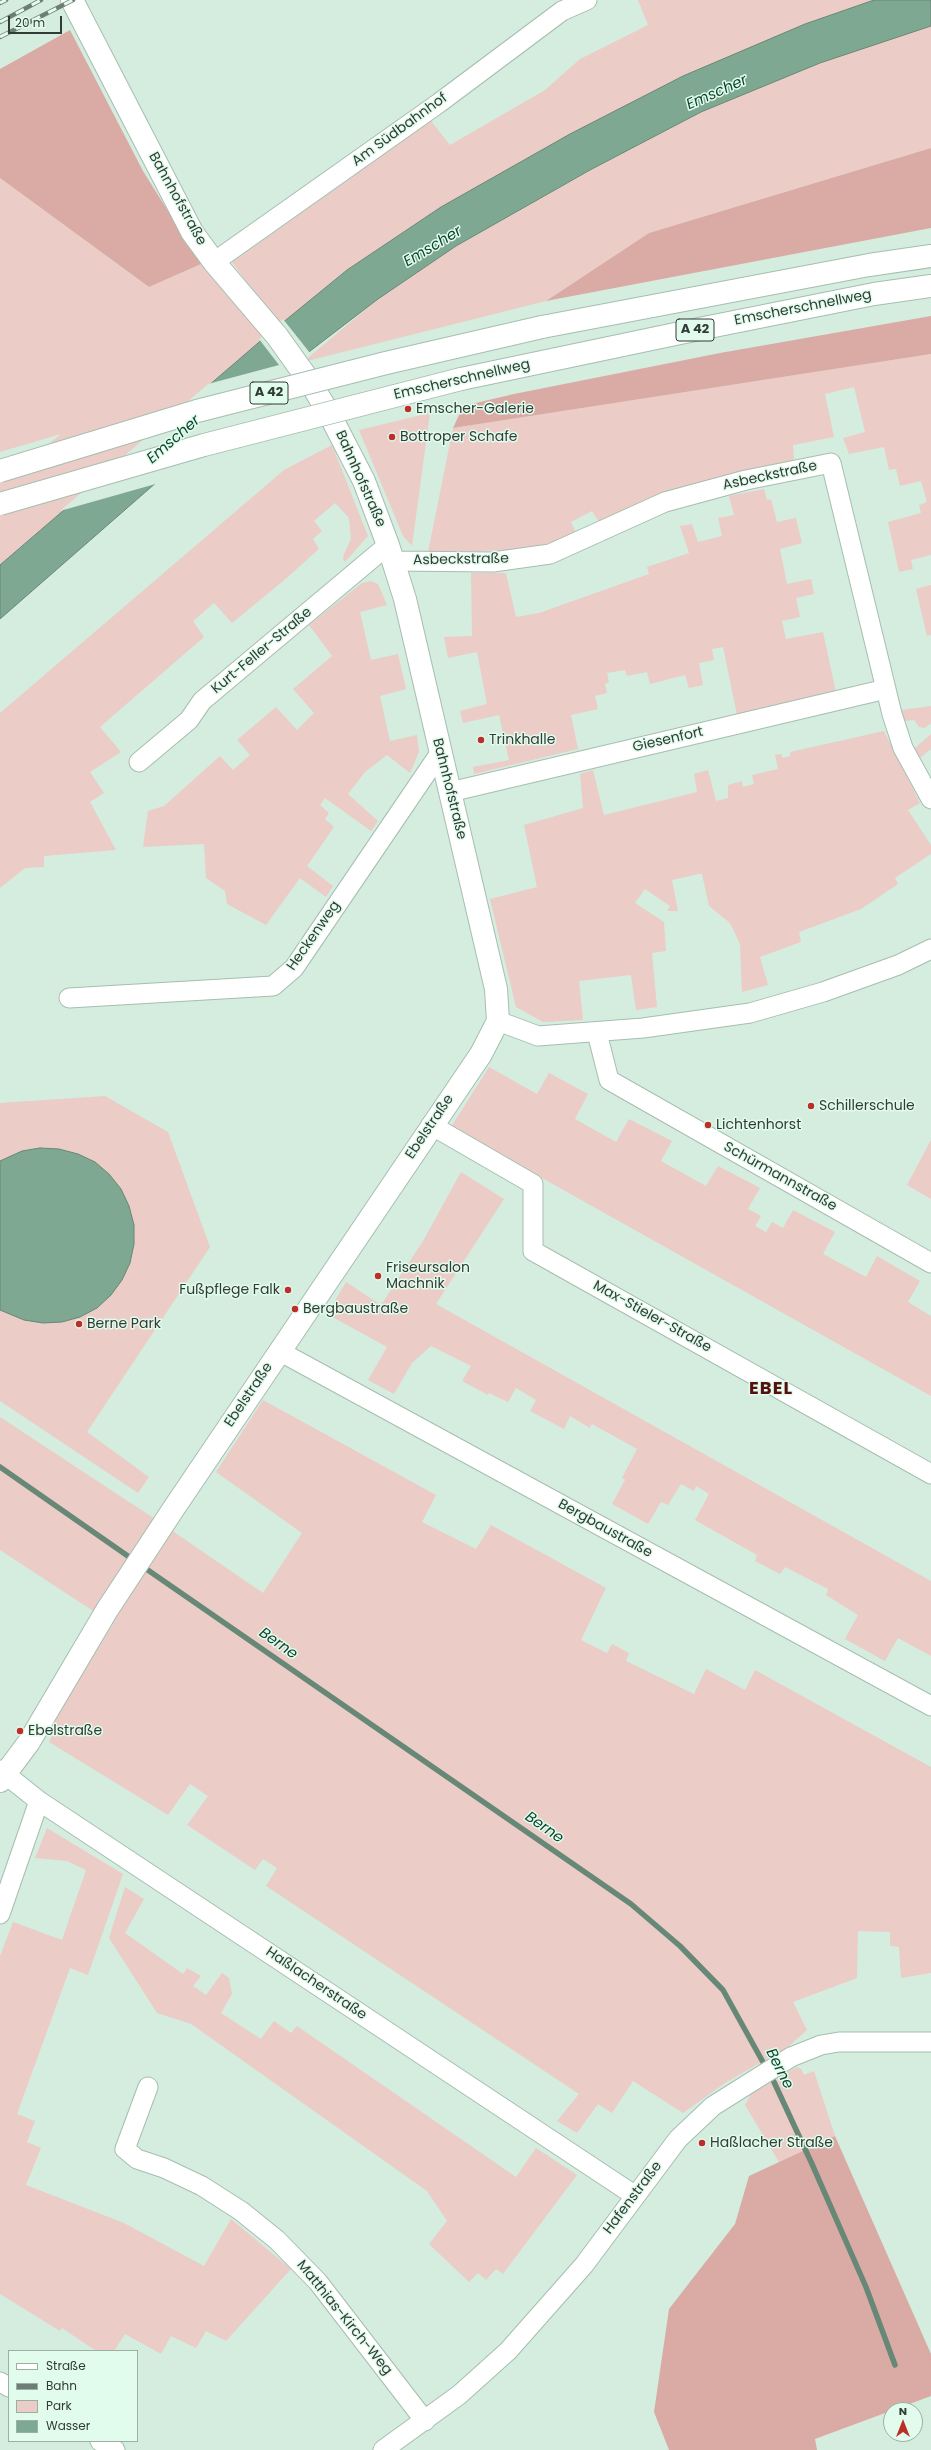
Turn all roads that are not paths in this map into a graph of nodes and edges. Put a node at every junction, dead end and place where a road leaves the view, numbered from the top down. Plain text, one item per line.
1 (72, 0) edge
2 (587, 0) edge
3 (931, 256) edge
4 (214, 262) junction
5 (931, 286) edge
6 (0, 471) edge
7 (0, 504) edge
8 (391, 553) junction
9 (886, 689) junction
10 (440, 753) junction
11 (140, 762) dead end
12 (450, 792) junction
13 (931, 799) edge
14 (931, 950) edge
15 (69, 998) dead end
16 (498, 1021) junction
17 (597, 1033) junction
18 (431, 1125) junction
19 (931, 1262) edge
20 (278, 1351) junction
21 (931, 1474) edge
22 (931, 1706) edge
23 (2, 1775) edge
24 (39, 1801) junction
25 (0, 1914) edge
26 (931, 2042) edge
27 (148, 2087) dead end
28 (634, 2195) junction
29 (425, 2421) junction
30 (102, 2442) edge
31 (115, 2450) edge
32 (383, 2450) edge

1 - 4 main road, Bahnhofstraße
2 - 4 street, Am Südbahnhof
3 - 6 main road, A 42, bridge
4 - 8 main road, Bahnhofstraße
5 - 7 main road, Emscherschnellweg / A 42, bridge
8 - 9 street, Asbeckstraße
8 - 10 main road, Bahnhofstraße
8 - 11 street, Kurt-Feller-Straße
9 - 12 street, Giesenfort
9 - 13 street, Asbeckstraße
10 - 12 main road, Bahnhofstraße
10 - 15 street, Heckenweg
12 - 16 main road, Bahnhofstraße
14 - 17 street
16 - 17 street
16 - 18 main road, Ebelstraße
17 - 19 street, Schürmannstraße
18 - 20 main road, Ebelstraße
18 - 21 street, Max-Stieler-Straße
20 - 22 street, Bergbaustraße
20 - 23 main road, Ebelstraße
23 - 24 street, Haßlacherstraße
24 - 25 street
24 - 28 street, Haßlacherstraße
26 - 28 street, Hafenstraße
27 - 29 street, Matthias-Kirch-Weg
28 - 29 street, Hafenstraße
29 - 32 street, Hafenstraße
30 - 31 street

